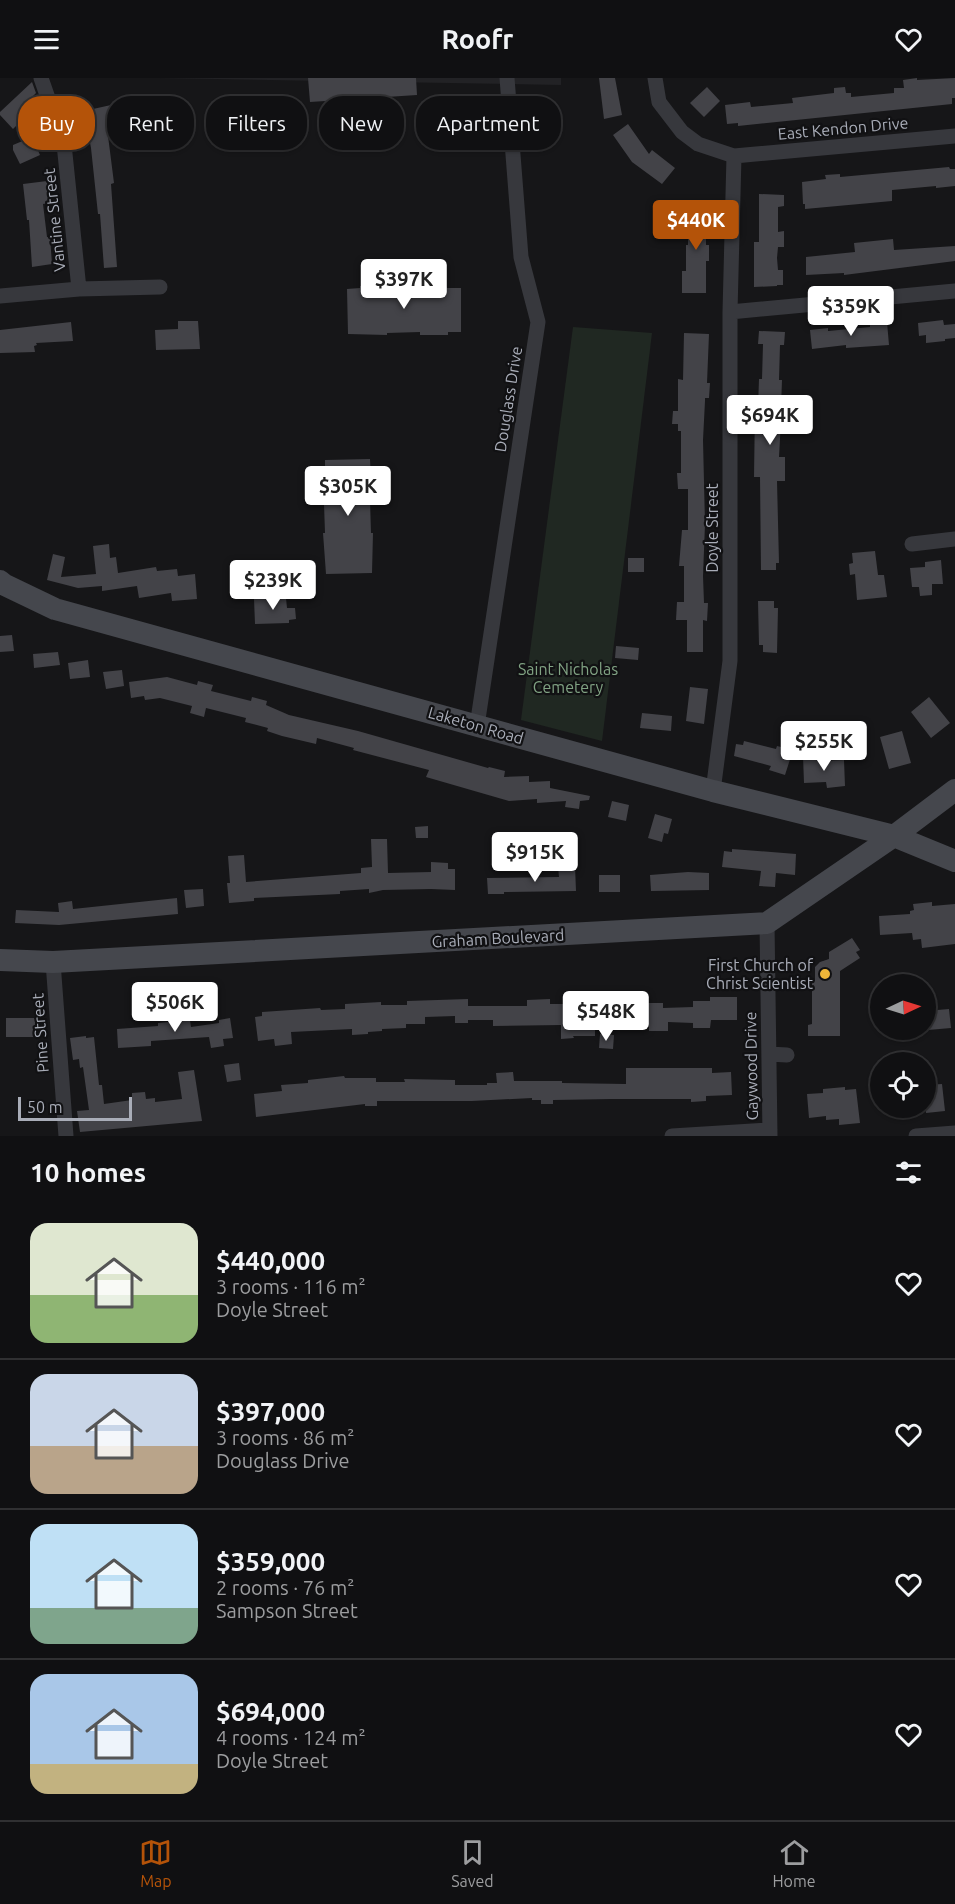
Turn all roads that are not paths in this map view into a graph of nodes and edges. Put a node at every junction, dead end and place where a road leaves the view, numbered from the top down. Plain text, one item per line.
1 (41, 78) edge
2 (507, 78) edge
3 (655, 78) edge
4 (955, 136) edge
5 (734, 156) junction
6 (160, 287) dead end
7 (79, 290) junction
8 (955, 291) edge
9 (0, 296) edge
10 (730, 312) junction
11 (955, 539) edge
12 (912, 544) dead end
13 (2, 585) edge
14 (477, 726) junction
15 (713, 790) junction
16 (955, 790) edge
17 (894, 836) junction
18 (955, 861) edge
19 (767, 923) junction
20 (0, 960) edge
21 (53, 962) junction
22 (769, 1054) junction
23 (787, 1055) dead end
24 (770, 1133) edge
25 (955, 1133) edge
26 (66, 1136) edge
27 (672, 1136) edge
28 (916, 1136) edge

1 - 7 street, Vantine Street
2 - 14 street, Douglass Drive
3 - 5 street
4 - 5 street, East Kendon Drive
5 - 10 street, Doyle Street
6 - 7 street
7 - 9 street
8 - 10 street
10 - 15 street, Doyle Street
11 - 12 street
13 - 14 street, Laketon Road
14 - 15 street, Laketon Road
15 - 17 street, Laketon Road
16 - 17 street
17 - 18 street, Laketon Road
17 - 19 street
19 - 21 street, Graham Boulevard
19 - 22 street, Gaywood Drive
20 - 21 street, Graham Boulevard
21 - 26 street, Pine Street
22 - 23 street
22 - 24 street, Gaywood Drive
24 - 27 street
25 - 28 street

